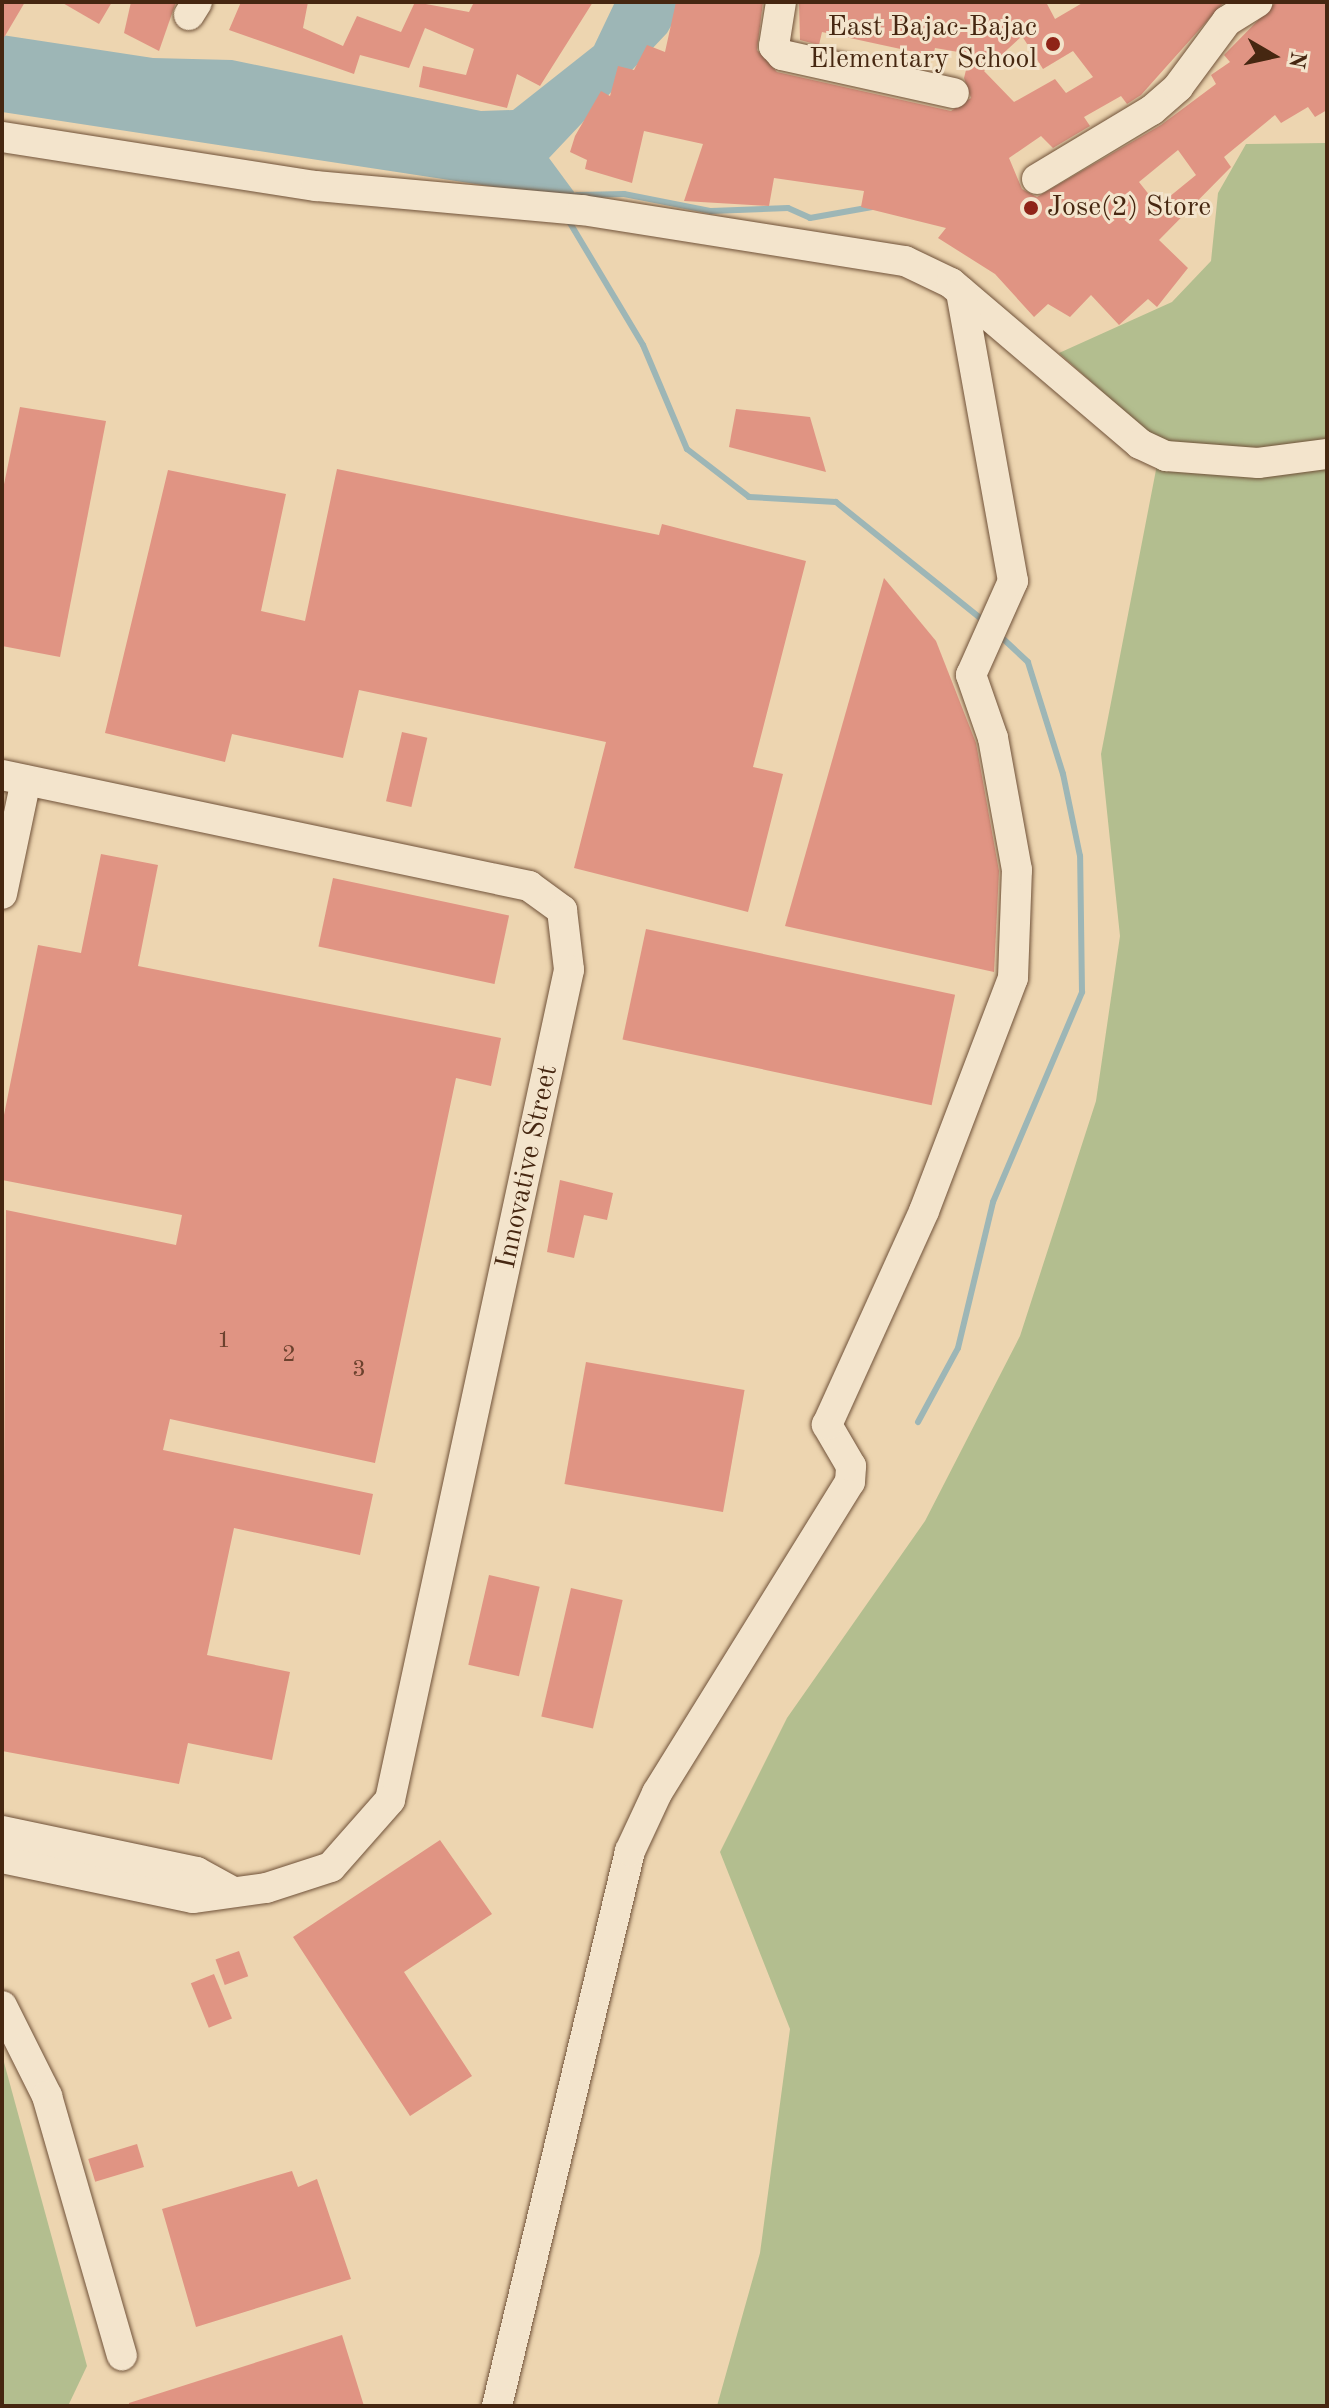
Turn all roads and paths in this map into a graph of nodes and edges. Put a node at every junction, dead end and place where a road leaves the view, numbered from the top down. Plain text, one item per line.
1 (781, 2) edge
2 (1258, 2) edge
3 (954, 93) dead end
4 (2, 137) edge
5 (1037, 179) dead end
6 (961, 292) junction
7 (1327, 454) edge
8 (14, 778) edge
9 (2, 894) edge
10 (2, 1831) edge
11 (2, 1858) edge
12 (230, 1890) junction
13 (2, 2006) edge
14 (122, 2355) dead end
15 (497, 2406) edge

1 - 3 street
2 - 5 street
4 - 6 street
6 - 7 street
6 - 15 street
8 - 9 street
8 - 12 street, Innovative Street
10 - 12 street
11 - 12 street, Innovative Street
13 - 14 street

